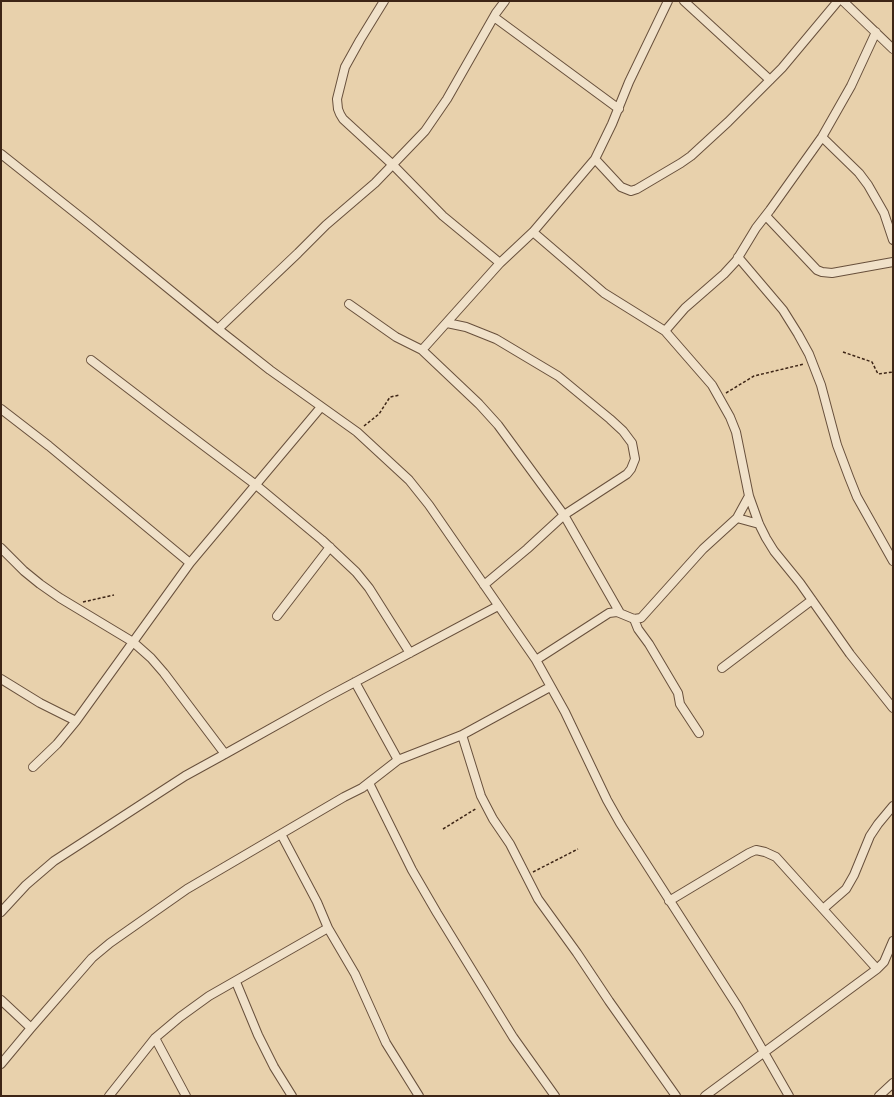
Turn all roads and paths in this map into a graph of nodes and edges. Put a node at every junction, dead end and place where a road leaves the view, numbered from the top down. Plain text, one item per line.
1 (384, 1) edge
2 (506, 1) edge
3 (668, 1) edge
4 (684, 1) edge
5 (838, 1) edge
6 (843, 1) edge
7 (494, 17) junction
8 (876, 32) junction
9 (893, 49) edge
10 (770, 80) junction
11 (619, 108) junction
12 (822, 137) junction
13 (1, 154) edge
14 (595, 159) junction
15 (393, 165) junction
16 (766, 216) junction
17 (534, 232) junction
18 (893, 240) edge
19 (738, 257) junction
20 (893, 262) edge
21 (500, 263) junction
22 (349, 304) dead end
23 (447, 322) junction
24 (218, 329) junction
25 (665, 331) junction
26 (422, 350) junction
27 (843, 352) dead end
28 (91, 360) dead end
29 (812, 362) junction
30 (893, 372) edge
31 (400, 395) dead end
32 (719, 397) junction
33 (321, 407) junction
34 (1, 409) edge
35 (357, 432) junction
36 (256, 484) junction
37 (749, 496) junction
38 (564, 515) junction
39 (736, 518) junction
40 (759, 524) junction
41 (330, 547) junction
42 (1, 548) edge
43 (893, 560) edge
44 (190, 563) junction
45 (484, 585) junction
46 (114, 595) dead end
47 (812, 600) junction
48 (72, 605) junction
49 (498, 606) junction
50 (620, 613) junction
51 (277, 616) dead end
52 (634, 618) junction
53 (133, 642) junction
54 (410, 653) junction
55 (536, 660) junction
56 (722, 668) dead end
57 (1, 678) edge
58 (355, 682) junction
59 (550, 687) junction
60 (892, 706) edge
61 (76, 721) junction
62 (698, 733) dead end
63 (462, 735) junction
64 (225, 754) junction
65 (398, 760) junction
66 (33, 767) dead end
67 (368, 783) junction
68 (484, 804) junction
69 (893, 806) edge
70 (443, 829) dead end
71 (281, 834) junction
72 (578, 849) dead end
73 (526, 875) junction
74 (669, 900) junction
75 (823, 910) junction
76 (1, 912) edge
77 (328, 928) junction
78 (893, 941) edge
79 (877, 969) junction
80 (236, 982) junction
81 (1, 1000) edge
82 (30, 1028) junction
83 (155, 1038) junction
84 (764, 1053) junction
85 (1, 1064) edge
86 (893, 1083) edge
87 (109, 1096) edge
88 (186, 1096) edge
89 (292, 1096) edge
90 (419, 1096) edge
91 (555, 1096) edge
92 (676, 1096) edge
93 (705, 1096) edge
94 (789, 1096) edge
95 (879, 1096) edge

1 - 15 street
2 - 7 street
3 - 11 street
4 - 10 street
5 - 10 street
6 - 8 street
7 - 11 street
7 - 15 street
8 - 9 street
8 - 12 street
10 - 14 street
11 - 14 street
12 - 16 street
12 - 18 street
13 - 24 street
14 - 17 street
15 - 21 street
15 - 24 street
16 - 19 street
16 - 20 street
17 - 21 street
17 - 25 street
19 - 25 street
19 - 29 street
21 - 23 street
22 - 26 street
23 - 26 street
23 - 38 street
24 - 33 street
25 - 32 street
26 - 38 street
27 - 30 path
28 - 36 street
29 - 32 path
29 - 43 street
31 - 35 path
32 - 37 street
33 - 35 street
33 - 36 street
34 - 44 street
35 - 45 street
36 - 41 street
36 - 44 street
37 - 39 street
37 - 40 street
38 - 45 street
38 - 50 street
39 - 40 street
39 - 52 street
40 - 47 street
41 - 51 street
41 - 54 street
42 - 48 street
44 - 53 street
45 - 49 street
46 - 48 path
47 - 56 street
47 - 60 street
48 - 53 street
49 - 54 street
49 - 55 street
50 - 52 street
50 - 55 street
52 - 62 street
53 - 61 street
53 - 64 street
54 - 58 street
55 - 59 street
57 - 61 street
58 - 64 street
58 - 65 street
59 - 63 street
59 - 74 street
61 - 66 street
63 - 65 street
63 - 68 street
64 - 76 street
65 - 67 street
67 - 71 street
67 - 91 street
68 - 70 path
68 - 73 street
69 - 75 street
71 - 77 street
71 - 82 street
72 - 73 path
73 - 92 street
74 - 75 street
74 - 84 street
75 - 79 street
77 - 80 street
77 - 90 street
78 - 79 street
79 - 84 street
80 - 83 street
80 - 89 street
81 - 82 street
82 - 85 street
83 - 87 street
83 - 88 street
84 - 93 street
84 - 94 street
86 - 95 street

